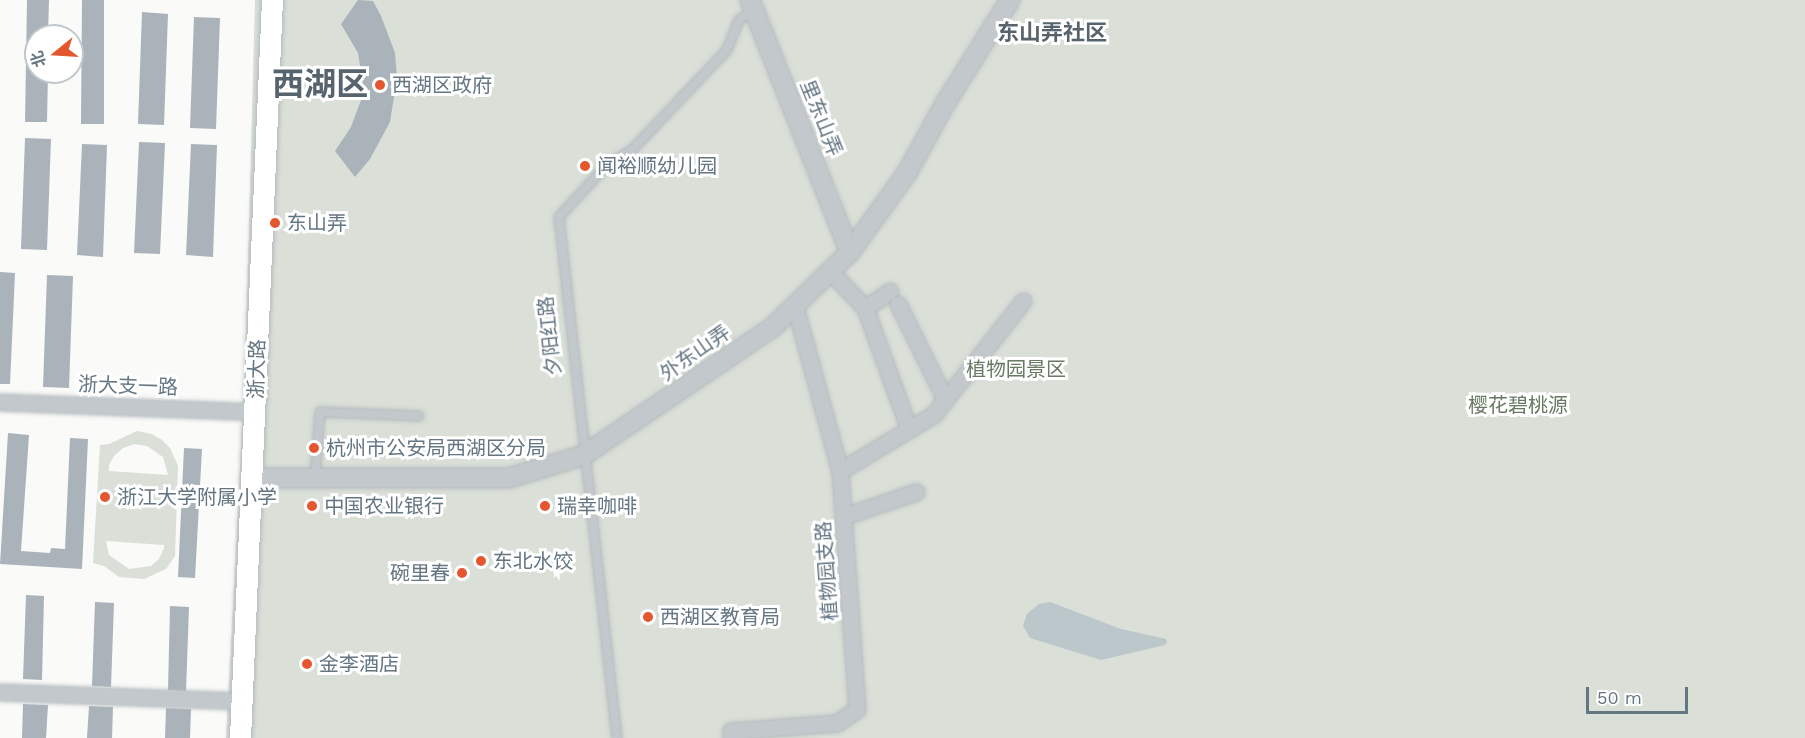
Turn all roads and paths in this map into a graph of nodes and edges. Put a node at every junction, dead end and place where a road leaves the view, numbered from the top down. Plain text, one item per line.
1 (272, 0) edge
2 (1010, 0) edge
3 (752, 5) edge
4 (850, 252) junction
5 (830, 271) junction
6 (1023, 301) dead end
7 (795, 306) junction
8 (865, 308) junction
9 (945, 399) junction
10 (0, 402) edge
11 (255, 412) junction
12 (419, 416) dead end
13 (909, 429) junction
14 (584, 455) junction
15 (840, 471) junction
16 (252, 478) junction
17 (314, 478) junction
18 (916, 492) dead end
19 (845, 516) junction
20 (0, 693) edge
21 (242, 701) junction
22 (731, 735) edge
23 (240, 738) edge
24 (617, 738) edge

1 - 11 main road, 浙大路
2 - 4 street, 外东山弄
3 - 4 street, 里东山弄
3 - 14 lane, 夕阳红路
4 - 5 street, 外东山弄
5 - 7 street, 外东山弄
5 - 8 street
6 - 9 street
7 - 14 street, 外东山弄
7 - 15 street, 植物园支路
8 - 9 street
8 - 13 street
9 - 13 street
10 - 11 street, 浙大支一路
11 - 16 main road, 浙大路
12 - 17 lane
13 - 15 street
14 - 17 street, 外东山弄
14 - 24 lane, 夕阳红路
15 - 19 street, 植物园支路
16 - 17 street, 外东山弄
16 - 21 main road, 浙大路
18 - 19 street
19 - 22 street, 植物园支路
20 - 21 street
21 - 23 main road, 浙大路

